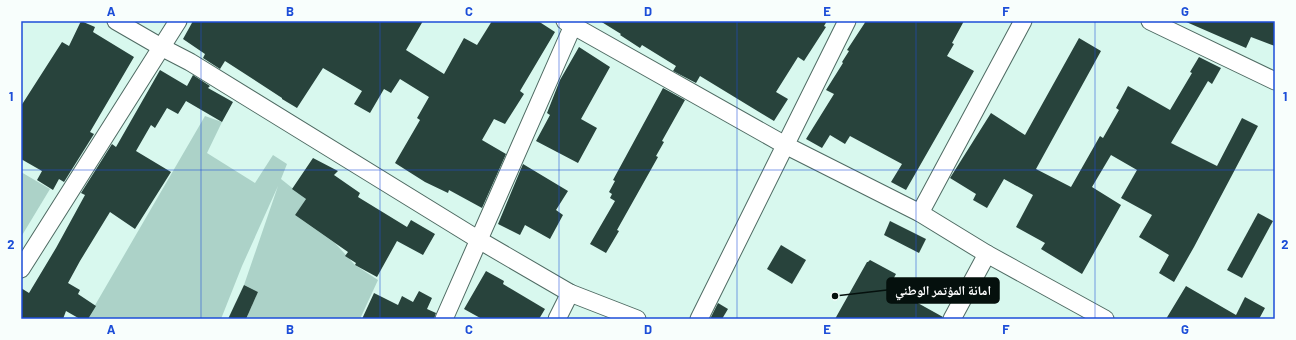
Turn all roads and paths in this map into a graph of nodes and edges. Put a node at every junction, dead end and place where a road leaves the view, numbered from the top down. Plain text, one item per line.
1 (116, 21) edge
2 (178, 21) edge
3 (847, 21) edge
4 (1023, 21) edge
5 (1150, 21) edge
6 (571, 22) edge
7 (161, 47) junction
8 (1275, 80) edge
9 (785, 144) junction
10 (920, 213) junction
11 (479, 240) junction
12 (987, 254) junction
13 (21, 269) edge
14 (570, 293) junction
15 (444, 319) edge
16 (557, 319) edge
17 (637, 319) edge
18 (699, 319) edge
19 (952, 319) edge
20 (1105, 319) edge

1 - 7 street
2 - 7 street
3 - 9 street
4 - 10 street
5 - 8 street
6 - 9 street
6 - 11 street
7 - 11 street
7 - 13 street
9 - 10 street
9 - 18 street
10 - 12 street
11 - 14 street
11 - 15 street
12 - 19 street
12 - 20 street
14 - 16 street
14 - 17 street

